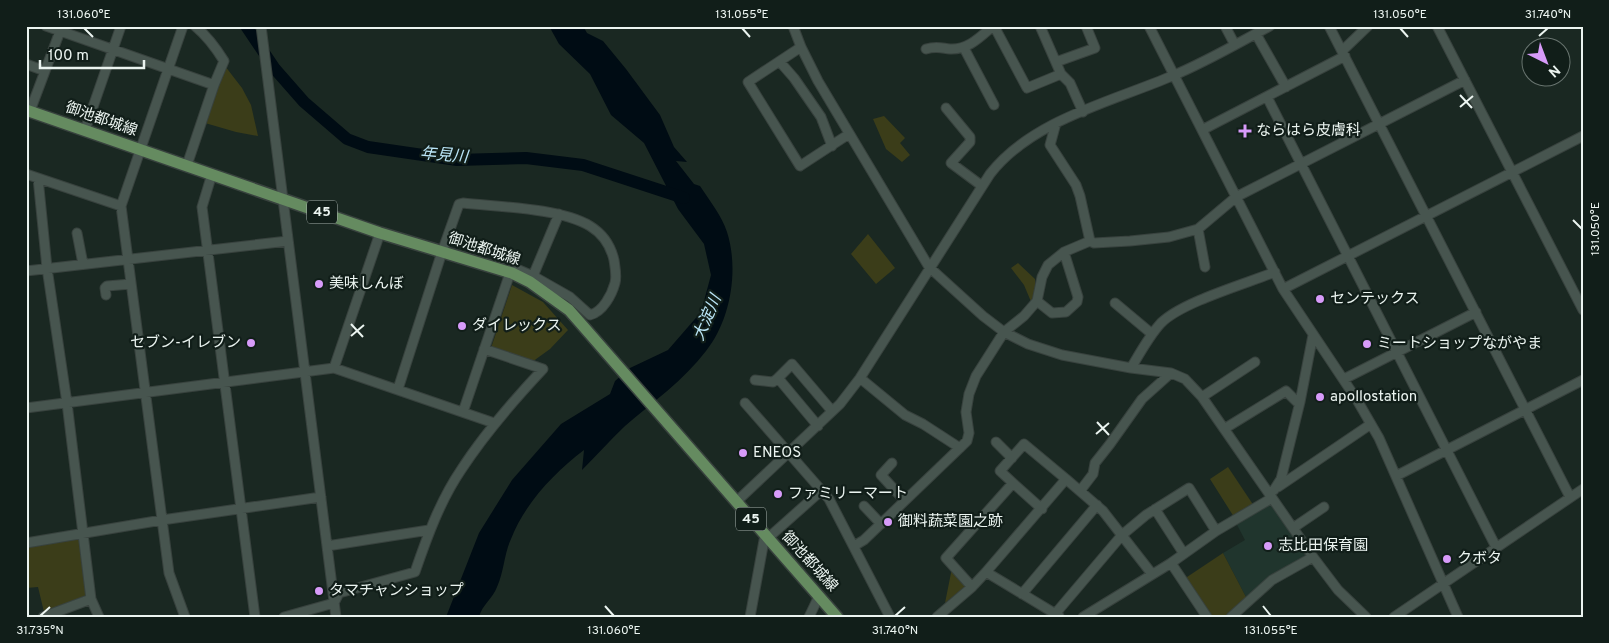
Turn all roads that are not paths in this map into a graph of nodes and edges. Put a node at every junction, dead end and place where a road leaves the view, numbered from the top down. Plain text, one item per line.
1 (46, 26) edge
2 (121, 26) edge
3 (183, 26) edge
4 (195, 26) edge
5 (261, 26) edge
6 (793, 26) edge
7 (993, 26) edge
8 (1040, 26) edge
9 (1086, 26) edge
10 (1149, 26) edge
11 (1225, 26) edge
12 (1270, 26) edge
13 (1329, 26) edge
14 (1368, 26) edge
15 (1437, 26) edge
16 (61, 29) edge
17 (1256, 34) junction
18 (1235, 45) junction
19 (801, 48) junction
20 (964, 48) junction
21 (113, 49) junction
22 (926, 49) dead end
23 (1343, 53) junction
24 (780, 62) junction
25 (1056, 62) junction
26 (26, 64) edge
27 (169, 68) junction
28 (46, 71) junction
29 (1062, 74) junction
30 (1174, 76) junction
31 (1464, 80) junction
32 (214, 85) junction
33 (1286, 87) junction
34 (1267, 97) junction
35 (994, 104) dead end
36 (946, 108) dead end
37 (28, 110) edge
38 (1083, 112) junction
39 (1056, 123) junction
40 (1380, 124) junction
41 (85, 130) junction
42 (1202, 130) junction
43 (849, 134) junction
44 (1583, 136) edge
45 (832, 146) junction
46 (140, 149) junction
47 (1300, 164) junction
48 (187, 165) junction
49 (1512, 172) junction
50 (26, 174) edge
51 (212, 174) junction
52 (38, 178) junction
53 (982, 186) junction
54 (1236, 197) junction
55 (284, 198) junction
56 (121, 206) junction
57 (559, 214) junction
58 (1427, 216) junction
59 (1198, 229) junction
60 (78, 233) dead end
61 (380, 233) junction
62 (288, 241) junction
63 (1090, 241) junction
64 (207, 250) junction
65 (442, 252) junction
66 (1064, 252) junction
67 (1348, 256) junction
68 (128, 259) junction
69 (83, 264) junction
70 (929, 267) junction
71 (1205, 267) dead end
72 (46, 268) junction
73 (26, 271) edge
74 (510, 272) junction
75 (1274, 272) junction
76 (533, 276) junction
77 (131, 284) junction
78 (1283, 289) junction
79 (106, 295) dead end
80 (1037, 301) junction
81 (1115, 303) dead end
82 (1583, 310) edge
83 (1476, 312) junction
84 (1004, 332) junction
85 (1152, 334) junction
86 (1313, 334) junction
87 (484, 349) junction
88 (1397, 352) junction
89 (1255, 362) dead end
90 (334, 368) junction
91 (1131, 368) junction
92 (305, 371) junction
93 (1171, 373) junction
94 (778, 378) junction
95 (860, 378) junction
96 (755, 380) dead end
97 (1344, 380) junction
98 (1583, 380) edge
99 (225, 382) junction
100 (398, 389) junction
101 (146, 392) junction
102 (1202, 397) junction
103 (1300, 402) junction
104 (66, 403) junction
105 (745, 403) dead end
106 (26, 408) edge
107 (1525, 409) junction
108 (832, 411) junction
109 (463, 412) junction
110 (494, 423) junction
111 (1371, 424) junction
112 (818, 426) junction
113 (1224, 429) junction
114 (996, 442) dead end
115 (960, 448) junction
116 (1446, 450) junction
117 (788, 452) junction
118 (1012, 458) junction
119 (892, 463) dead end
120 (1396, 476) junction
121 (1066, 479) junction
122 (1013, 483) junction
123 (1583, 489) edge
124 (822, 490) junction
125 (1080, 491) junction
126 (1272, 494) junction
127 (321, 497) junction
128 (1570, 497) junction
129 (904, 500) junction
130 (736, 502) junction
131 (1098, 505) junction
132 (864, 506) dead end
133 (1324, 506) dead end
134 (1042, 508) junction
135 (240, 509) junction
136 (1155, 509) junction
137 (162, 520) junction
138 (881, 524) junction
139 (1293, 528) junction
140 (429, 530) junction
141 (1216, 532) junction
142 (83, 534) junction
143 (1122, 535) junction
144 (767, 537) junction
145 (26, 543) edge
146 (327, 546) junction
147 (854, 546) junction
148 (1496, 547) junction
149 (1184, 554) junction
150 (1313, 557) junction
151 (1171, 564) junction
152 (986, 572) junction
153 (1152, 574) junction
154 (1443, 582) junction
155 (972, 587) junction
156 (1022, 594) junction
157 (819, 596) junction
158 (91, 598) junction
159 (334, 603) junction
160 (1058, 615) edge
161 (43, 617) edge
162 (99, 617) edge
163 (185, 617) edge
164 (255, 617) edge
165 (284, 617) edge
166 (336, 617) edge
167 (750, 617) edge
168 (810, 617) edge
169 (838, 617) edge
170 (890, 617) edge
171 (937, 617) edge
172 (1083, 617) edge
173 (1206, 617) edge
174 (1231, 617) edge
175 (1366, 617) edge
176 (1394, 617) edge
177 (1458, 617) edge

1 - 16 street
2 - 21 street
3 - 27 street
4 - 32 street
5 - 55 street
6 - 19 street
7 - 20 street
7 - 29 street
8 - 25 street
9 - 25 street
10 - 30 street
11 - 18 street
12 - 17 street
13 - 23 street
14 - 23 street
15 - 31 street
16 - 21 street
16 - 28 street
17 - 18 street
17 - 33 street
18 - 30 street
19 - 24 street
19 - 43 street
20 - 22 street
20 - 35 street
21 - 27 street
21 - 41 street
23 - 33 street
23 - 40 street
24 - 45 street
24 - 45 street
25 - 29 street
26 - 28 street
27 - 32 street
27 - 46 street
28 - 37 street
29 - 38 street
30 - 38 street
30 - 42 street
31 - 40 street
31 - 49 street
32 - 48 street
33 - 34 street
34 - 42 street
34 - 47 street
36 - 53 street
37 - 41 main road, 御池都城線 / 45
38 - 39 street
39 - 53 street
39 - 63 street
40 - 47 street
40 - 58 street
41 - 46 main road, 御池都城線 / 45
42 - 54 street
43 - 45 street
43 - 70 street
44 - 49 street
46 - 48 main road, 御池都城線 / 45
46 - 56 street
47 - 54 street
47 - 67 street
48 - 51 main road, 御池都城線 / 45
49 - 58 street
49 - 82 street
50 - 52 street
51 - 55 main road, 御池都城線 / 45
51 - 64 street
52 - 56 street
52 - 72 street
53 - 70 street
54 - 59 street
54 - 75 street
55 - 61 main road, 御池都城線 / 45
55 - 62 street
56 - 68 street
57 - 65 street
57 - 76 street
57 - 76 street
58 - 67 street
58 - 83 street
59 - 63 street
59 - 71 street
60 - 69 street
61 - 65 main road, 御池都城線 / 45
61 - 90 street
62 - 64 street
62 - 92 street
63 - 66 street
64 - 68 street
64 - 99 street
65 - 74 main road, 御池都城線 / 45
65 - 100 street
66 - 80 street
66 - 80 street
67 - 78 street
67 - 88 street
68 - 69 street
68 - 77 street
69 - 72 street
70 - 84 street
70 - 95 street
72 - 73 street
72 - 104 street
74 - 76 street
74 - 87 street
74 - 130 main road, 御池都城線 / 45
75 - 78 street
75 - 85 street
77 - 79 street
77 - 101 street
78 - 86 street
80 - 84 street
81 - 85 street
83 - 88 street
83 - 107 street
84 - 91 street
84 - 115 street
85 - 91 street
86 - 97 street
86 - 103 street
87 - 109 street
87 - 110 street
88 - 97 street
88 - 116 street
89 - 102 street
90 - 92 street
90 - 100 street
91 - 93 street
92 - 99 street
92 - 127 street
93 - 102 street
93 - 125 street
94 - 96 street
94 - 108 street
94 - 112 street
95 - 108 street
95 - 115 street
97 - 111 street
98 - 107 street
99 - 101 street
99 - 135 street
100 - 109 street
101 - 104 street
101 - 137 street
102 - 113 street
103 - 113 street
103 - 126 street
104 - 106 street
104 - 142 street
105 - 117 street
107 - 116 street
107 - 128 street
108 - 112 street
109 - 110 street
110 - 140 street
111 - 120 street
111 - 126 street
112 - 117 street
113 - 126 street
114 - 118 street
115 - 129 street
116 - 120 street
116 - 148 street
117 - 124 street
117 - 130 street
118 - 121 street
118 - 122 street
119 - 129 street
120 - 154 street
121 - 125 street
121 - 134 street
122 - 134 street
122 - 155 street
123 - 128 street
124 - 144 street
124 - 147 street
125 - 131 street
126 - 139 street
126 - 141 street
127 - 135 street
127 - 146 street
128 - 148 street
129 - 138 street
130 - 144 main road, 御池都城線 / 45
131 - 143 street
131 - 156 street
132 - 138 street
133 - 139 street
134 - 152 street
135 - 137 street
135 - 164 street
136 - 141 street
136 - 143 street
136 - 149 street
137 - 142 street
137 - 163 street
138 - 147 street
139 - 150 street
140 - 146 street
140 - 159 street
141 - 149 street
142 - 145 street
142 - 158 street
143 - 153 street
143 - 160 street
144 - 157 main road, 御池都城線 / 45
144 - 167 street
146 - 159 street
147 - 170 street
148 - 154 street
149 - 151 street
150 - 174 street
150 - 175 street
151 - 153 street
151 - 173 street
152 - 155 street
152 - 156 street
153 - 172 street
154 - 176 street
154 - 177 street
155 - 171 street
156 - 160 street
157 - 168 street
157 - 169 main road, 御池都城線 / 45
158 - 161 street
158 - 162 street
159 - 165 street
159 - 166 street

